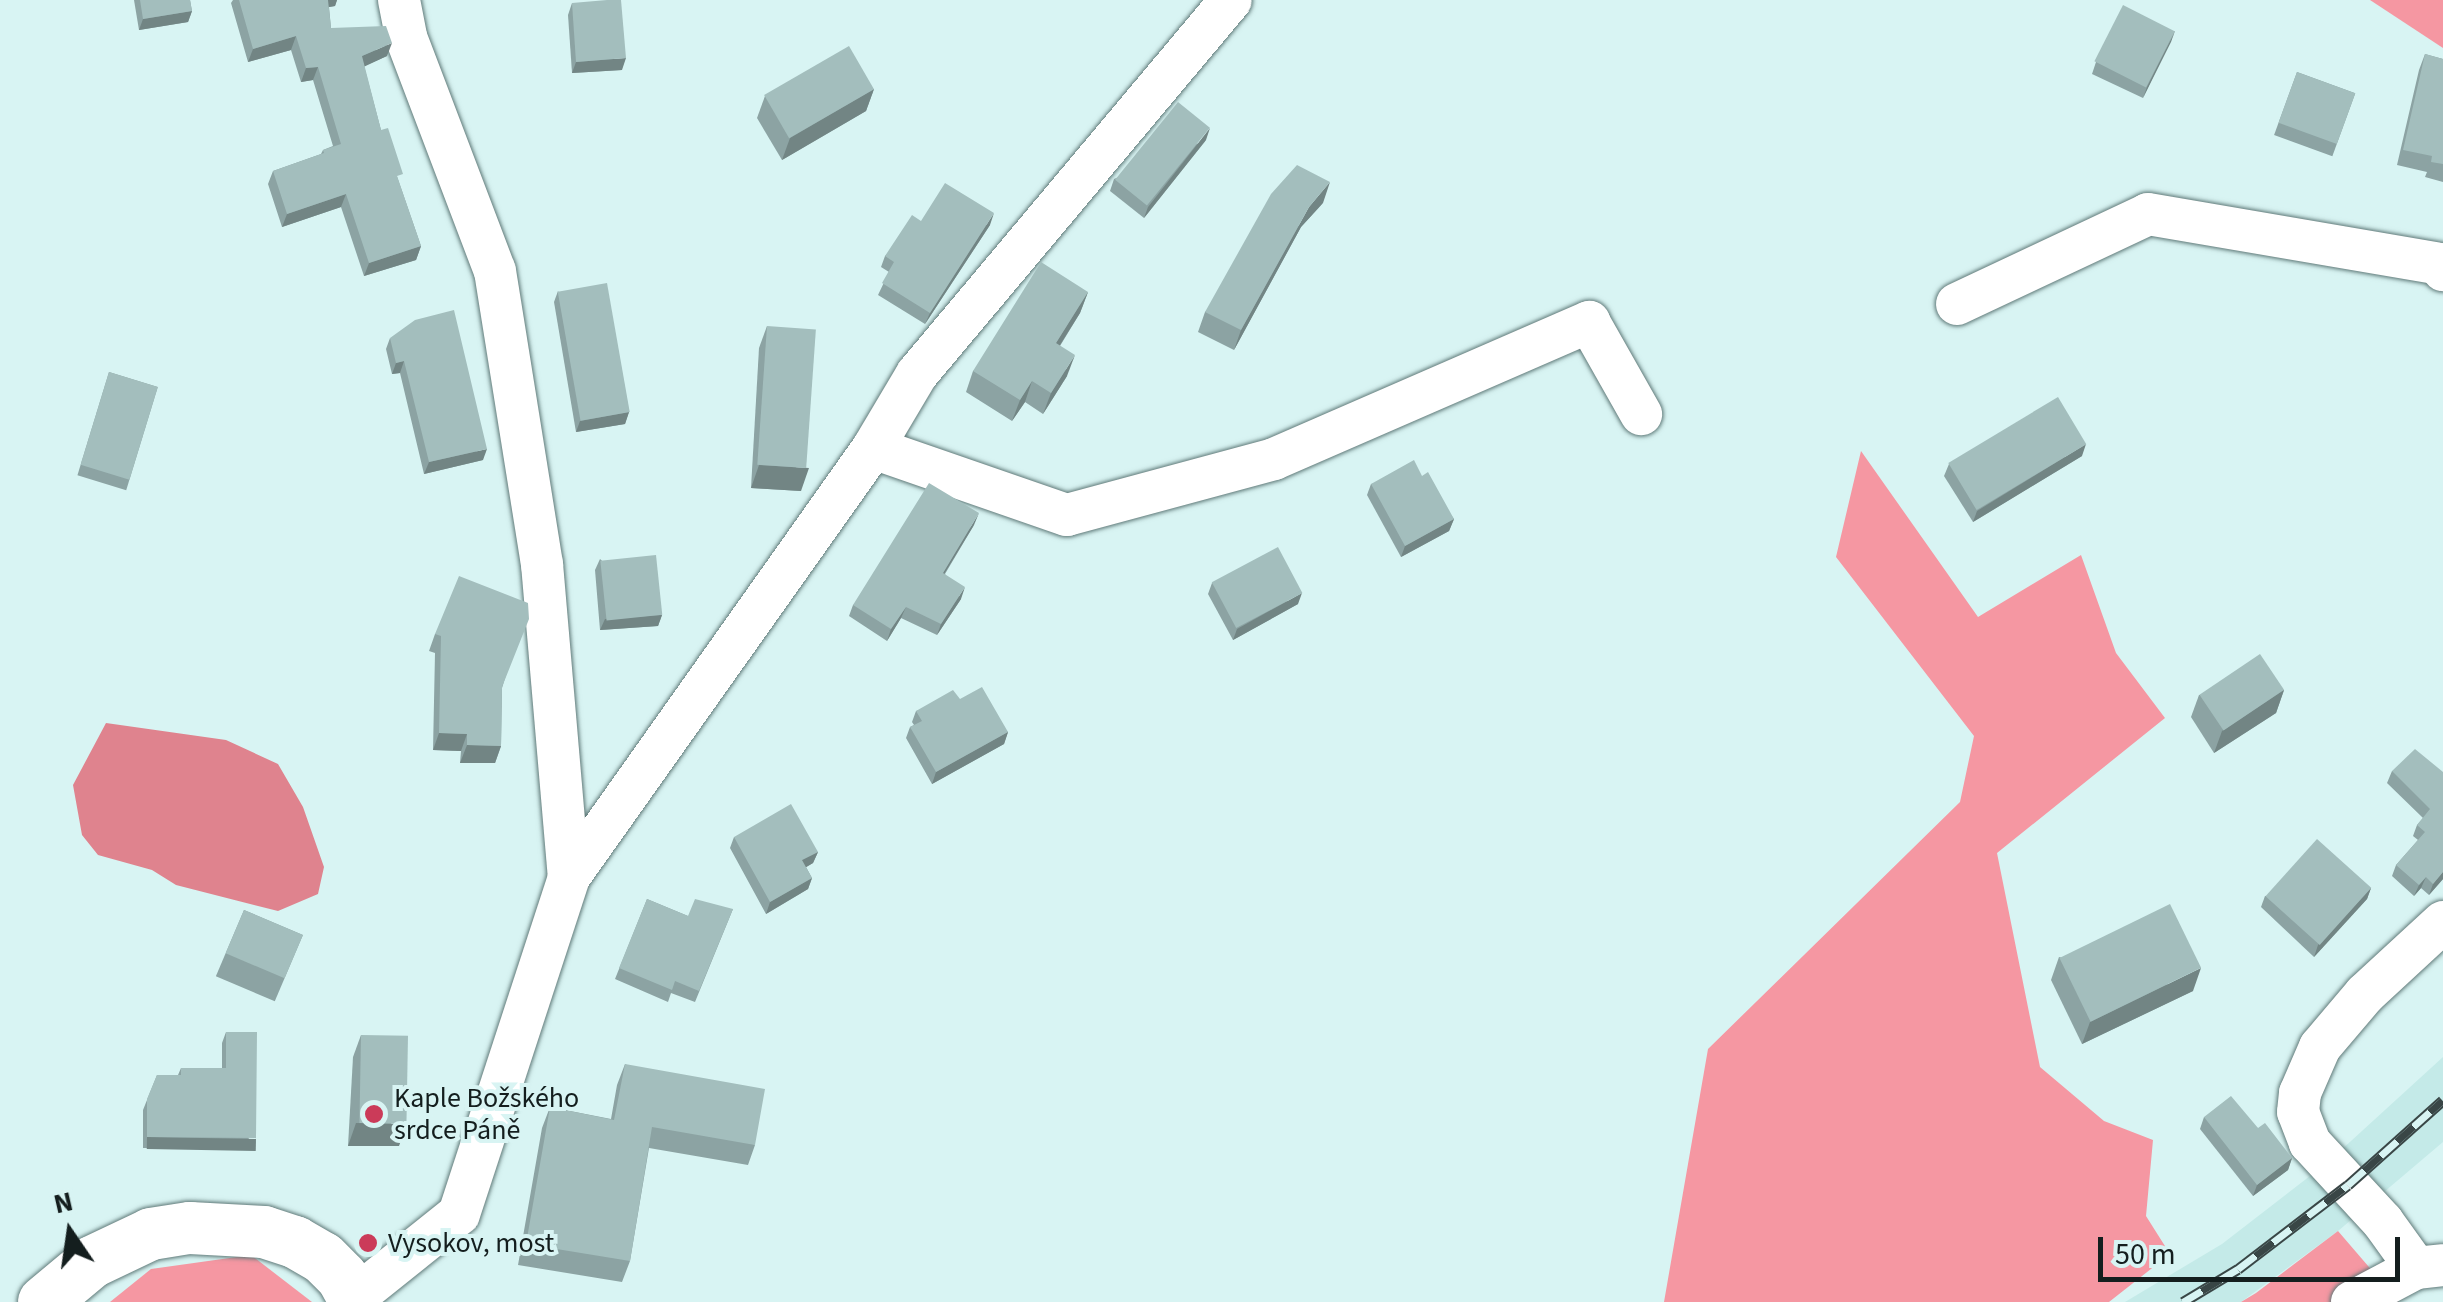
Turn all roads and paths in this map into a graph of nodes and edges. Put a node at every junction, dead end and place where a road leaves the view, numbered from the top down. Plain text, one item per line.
1 (399, 0) edge
2 (1231, 0) edge
3 (2443, 270) edge
4 (1957, 304) dead end
5 (1641, 414) dead end
6 (873, 448) junction
7 (568, 877) junction
8 (2443, 922) edge
9 (2430, 1267) edge
10 (355, 1300) edge
11 (44, 1302) edge
12 (2352, 1302) edge

1 - 7 street
2 - 6 street
3 - 4 street
5 - 6 street
6 - 7 street
7 - 10 street
8 - 9 street
9 - 12 street
10 - 11 street

